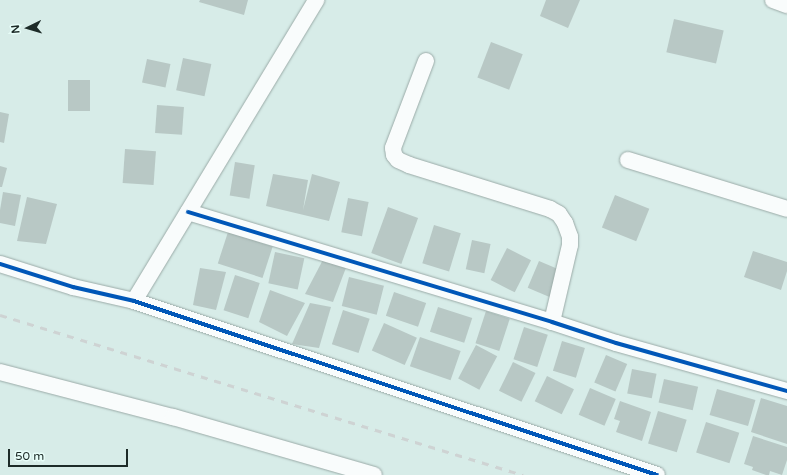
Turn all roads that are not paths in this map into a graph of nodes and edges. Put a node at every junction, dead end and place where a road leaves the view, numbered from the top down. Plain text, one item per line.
1 (316, 0) edge
2 (773, 0) edge
3 (787, 5) edge
4 (426, 61) dead end
5 (628, 160) dead end
6 (787, 209) edge
7 (188, 212) junction
8 (0, 264) edge
9 (134, 301) junction
10 (552, 322) junction
11 (0, 372) edge
12 (787, 391) edge
13 (374, 475) edge
14 (657, 475) edge

1 - 7 street
2 - 3 street
4 - 10 street
5 - 6 street
7 - 9 street
7 - 10 street
8 - 9 street
9 - 14 street
10 - 12 street
11 - 13 street

